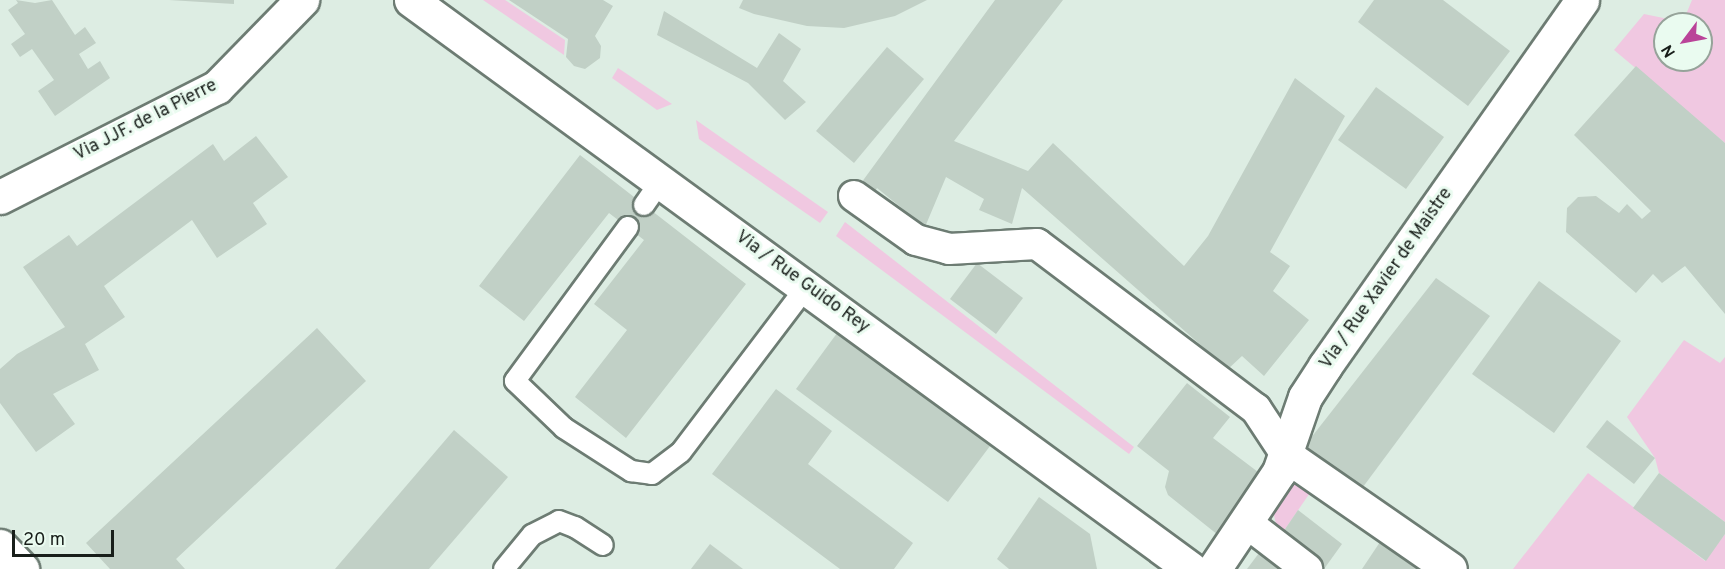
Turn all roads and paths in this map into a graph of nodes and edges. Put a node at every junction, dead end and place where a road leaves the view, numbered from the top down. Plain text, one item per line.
1 (302, 0) edge
2 (411, 0) edge
3 (1582, 0) edge
4 (854, 196) dead end
5 (0, 197) edge
6 (628, 227) dead end
7 (807, 286) junction
8 (1287, 456) junction
9 (1247, 523) junction
10 (603, 545) dead end
11 (0, 546) edge
12 (22, 569) edge
13 (504, 569) edge
14 (1191, 569) edge
15 (1215, 569) edge
16 (1307, 569) edge
17 (1450, 569) edge

1 - 5 street, Via JJF. de la Pierre
2 - 7 street, Via / Rue Guido Rey
3 - 8 street, Via / Rue Xavier de Maistre
4 - 8 street
6 - 7 lane
7 - 14 street, Via / Rue Guido Rey
8 - 9 street, Via / Rue Xavier de Maistre
8 - 17 street
9 - 15 street, Via / Rue Xavier de Maistre
9 - 16 street
10 - 13 lane
11 - 12 street

